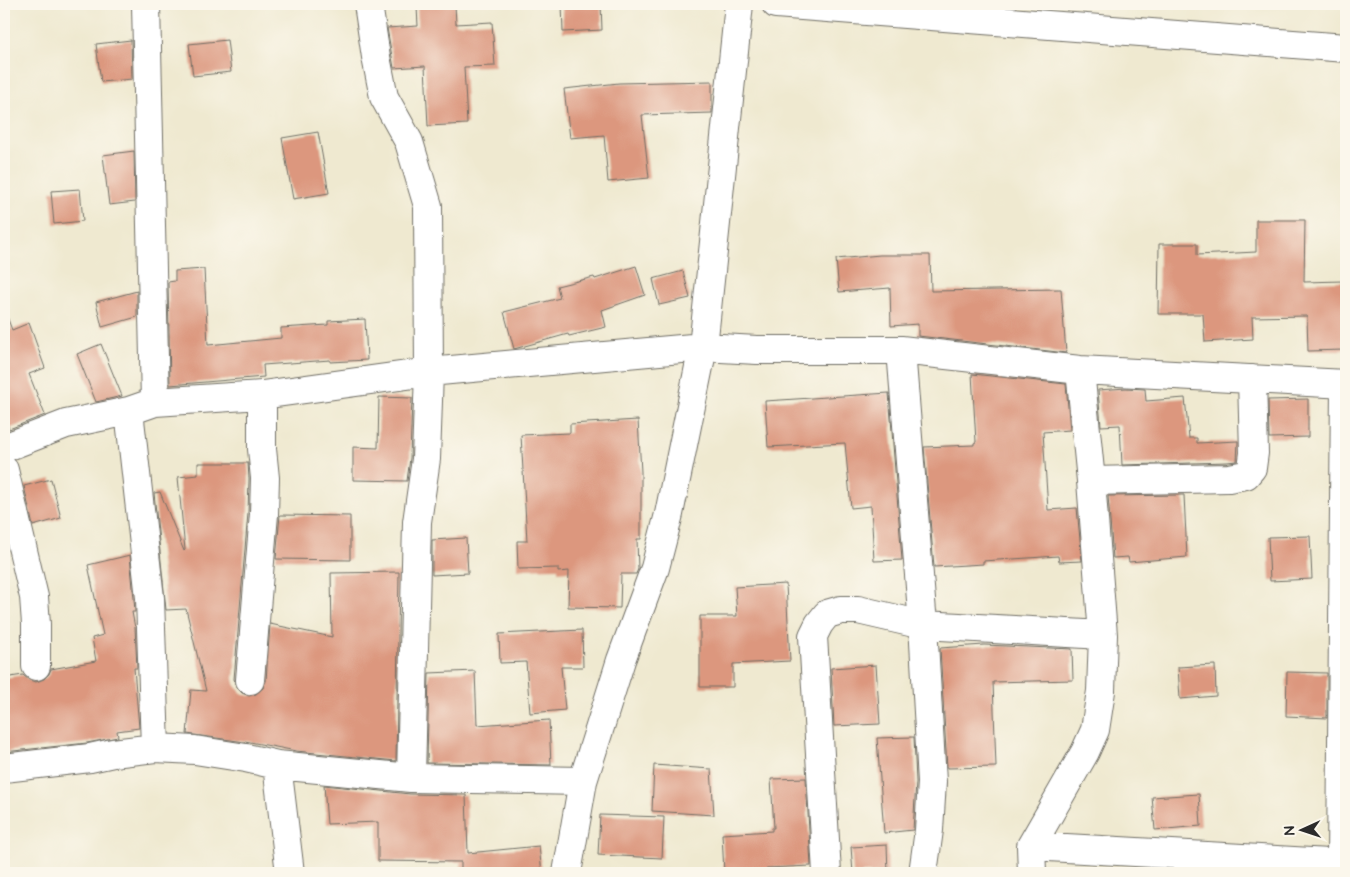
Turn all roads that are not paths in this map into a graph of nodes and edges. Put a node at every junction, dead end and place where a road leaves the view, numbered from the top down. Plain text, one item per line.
1 (146, 4) edge
2 (368, 4) edge
3 (738, 4) edge
4 (776, 4) edge
5 (1346, 48) edge
6 (702, 347) junction
7 (901, 350) junction
8 (1080, 370) junction
9 (429, 372) junction
10 (1252, 379) junction
11 (1345, 384) edge
12 (262, 395) junction
13 (155, 402) junction
14 (128, 411) junction
15 (4, 448) edge
16 (4, 470) edge
17 (1091, 481) junction
18 (923, 625) junction
19 (1103, 635) junction
20 (36, 666) dead end
21 (250, 680) dead end
22 (155, 748) junction
23 (277, 765) junction
24 (4, 768) edge
25 (411, 778) junction
26 (583, 781) junction
27 (1031, 846) junction
28 (1343, 864) edge
29 (290, 873) edge
30 (567, 873) edge
31 (826, 873) edge
32 (923, 873) edge
33 (1032, 873) edge

1 - 13 street
2 - 9 street
3 - 6 street
4 - 5 street
6 - 7 street
6 - 9 street
6 - 26 street
7 - 8 street
7 - 18 street
8 - 10 street
8 - 17 street
9 - 12 street
9 - 25 street
10 - 11 street
10 - 17 street
11 - 28 street
12 - 13 street
12 - 21 street
13 - 14 street
14 - 15 street
14 - 22 street
16 - 20 street
17 - 19 street
18 - 19 street
18 - 31 street
18 - 32 street
19 - 27 street
22 - 23 street
22 - 24 street
23 - 25 street
23 - 29 street
25 - 26 street
26 - 30 street
27 - 28 street
27 - 33 street

